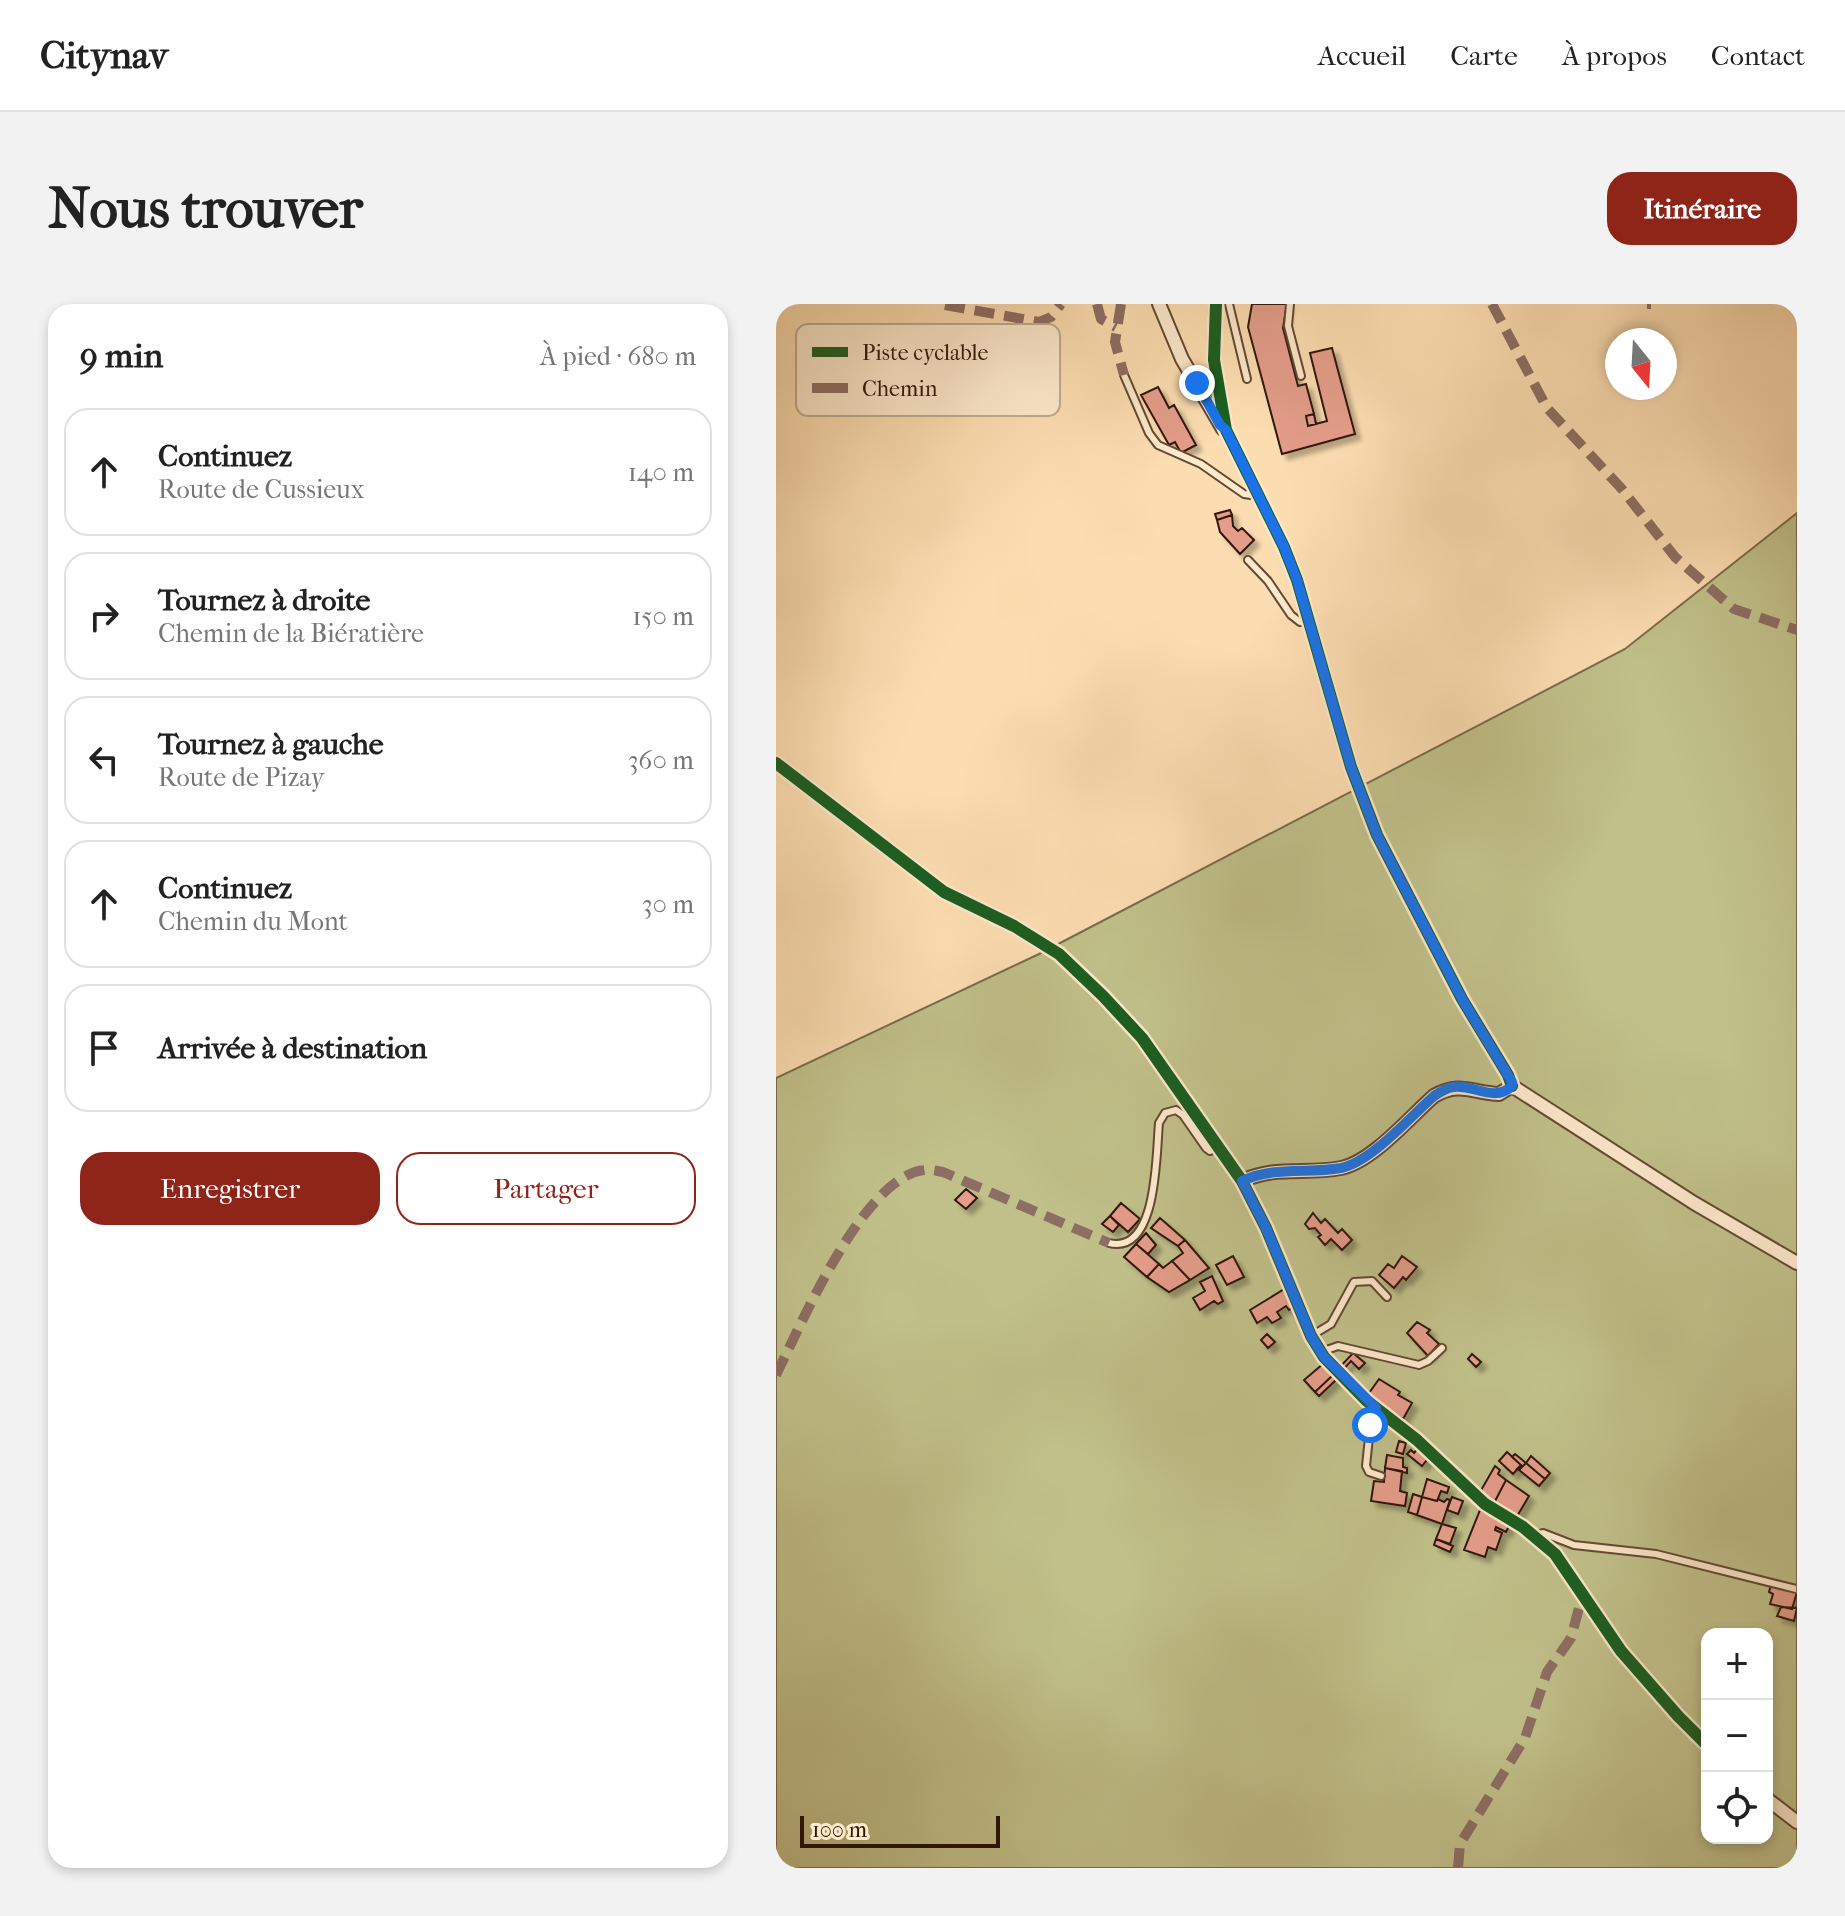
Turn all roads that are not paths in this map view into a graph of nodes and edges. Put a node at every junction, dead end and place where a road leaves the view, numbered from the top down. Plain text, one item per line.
1 (1159, 304) edge
2 (1216, 304) edge
3 (1229, 304) edge
4 (1290, 304) edge
5 (1124, 375) dead end
6 (1301, 376) dead end
7 (1247, 379) dead end
8 (1216, 382) junction
9 (1199, 387) junction
10 (1226, 430) junction
11 (1258, 496) junction
12 (1248, 560) dead end
13 (1309, 622) junction
14 (776, 763) edge
15 (1512, 1086) junction
16 (1219, 1148) junction
17 (1242, 1181) junction
18 (1109, 1243) dead end
19 (1797, 1263) edge
20 (1387, 1297) dead end
21 (1311, 1336) junction
22 (1442, 1348) dead end
23 (1321, 1352) junction
24 (1376, 1408) junction
25 (1381, 1476) dead end
26 (1534, 1536) junction
27 (1796, 1589) edge
28 (1701, 1739) edge
29 (1773, 1804) edge
30 (1797, 1822) edge

1 - 9 street
2 - 8 street
3 - 7 lane
4 - 6 lane
5 - 11 lane
8 - 9 street
8 - 10 street
9 - 10 street
10 - 11 street
11 - 13 street
12 - 13 lane
13 - 15 street
14 - 16 street
15 - 17 street
15 - 19 street
16 - 17 street
16 - 18 lane
17 - 21 street
20 - 21 lane
21 - 23 street
22 - 23 lane
23 - 24 street
24 - 25 lane
24 - 26 street
26 - 27 lane
26 - 28 street
29 - 30 street

